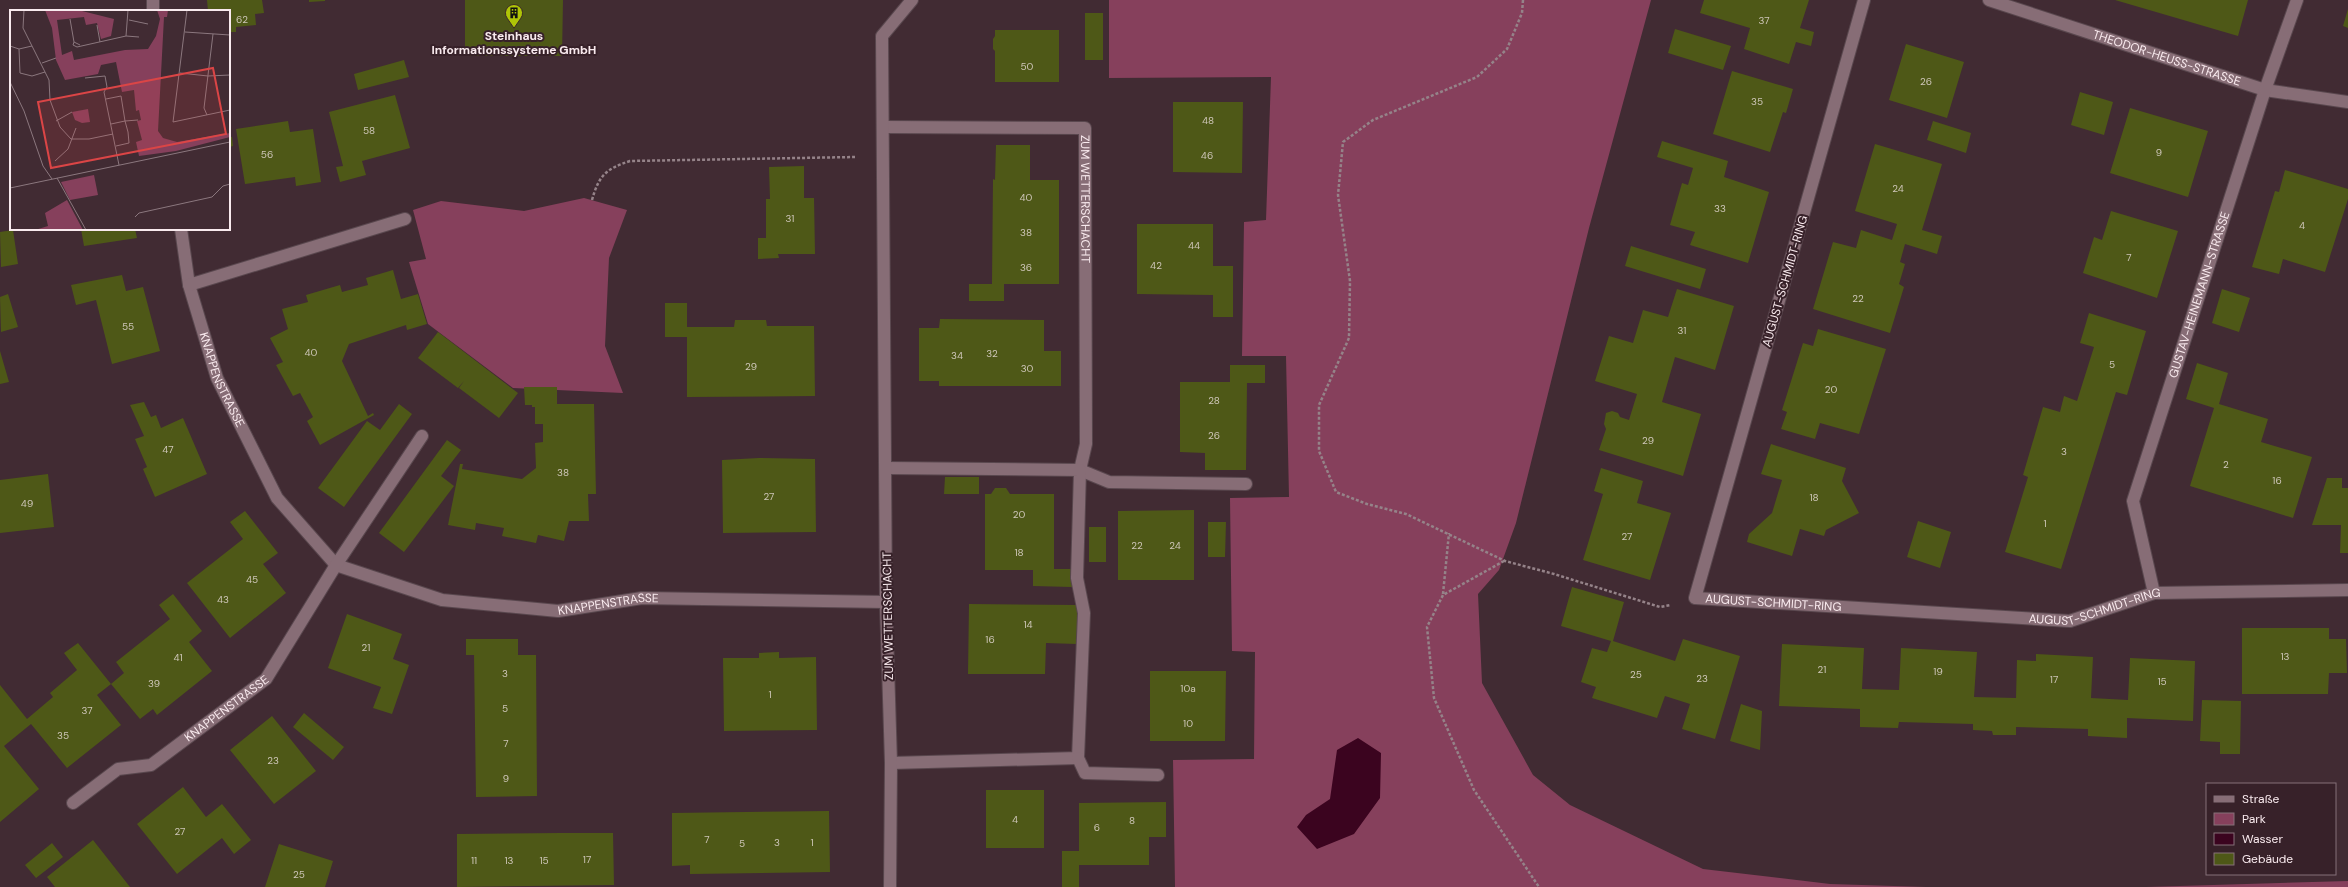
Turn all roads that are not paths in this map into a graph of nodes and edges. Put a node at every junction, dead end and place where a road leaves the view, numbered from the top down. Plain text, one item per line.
1 (153, 0) edge
2 (912, 0) edge
3 (1864, 0) edge
4 (1990, 0) edge
5 (2297, 0) edge
6 (154, 10) edge
7 (2265, 90) junction
8 (2348, 102) edge
9 (884, 127) junction
10 (405, 219) dead end
11 (181, 230) edge
12 (189, 285) junction
13 (422, 436) dead end
14 (886, 468) junction
15 (1080, 470) junction
16 (1246, 484) dead end
17 (336, 565) junction
18 (2348, 590) edge
19 (2154, 593) junction
20 (886, 602) junction
21 (1078, 758) junction
22 (891, 763) junction
23 (1158, 775) dead end
24 (74, 803) dead end
25 (890, 887) edge

1 - 6 street
2 - 9 street, ZUM WETTERSCHACHT
3 - 19 street, AUGUST-SCHMIDT-RING
4 - 7 street, THEODOR-HEUSS-STRASSE
5 - 7 street, GUSTAV-HEINEMANN-STRASSE
7 - 8 street, THEODOR-HEUSS-STRASSE
7 - 19 street, GUSTAV-HEINEMANN-STRASSE
9 - 14 street, ZUM WETTERSCHACHT
9 - 15 street, ZUM WETTERSCHACHT
10 - 12 street
11 - 12 street, KNAPPENSTRASSE
12 - 17 street, KNAPPENSTRASSE
13 - 17 street, KNAPPENSTRASSE
14 - 15 street
14 - 20 street, ZUM WETTERSCHACHT
15 - 16 street
15 - 21 street, ZUM WETTERSCHACHT
17 - 20 street, KNAPPENSTRASSE
17 - 24 street, KNAPPENSTRASSE
18 - 19 street, AUGUST-SCHMIDT-RING
20 - 22 street, ZUM WETTERSCHACHT
21 - 22 street
21 - 23 street
22 - 25 street, ZUM WETTERSCHACHT

